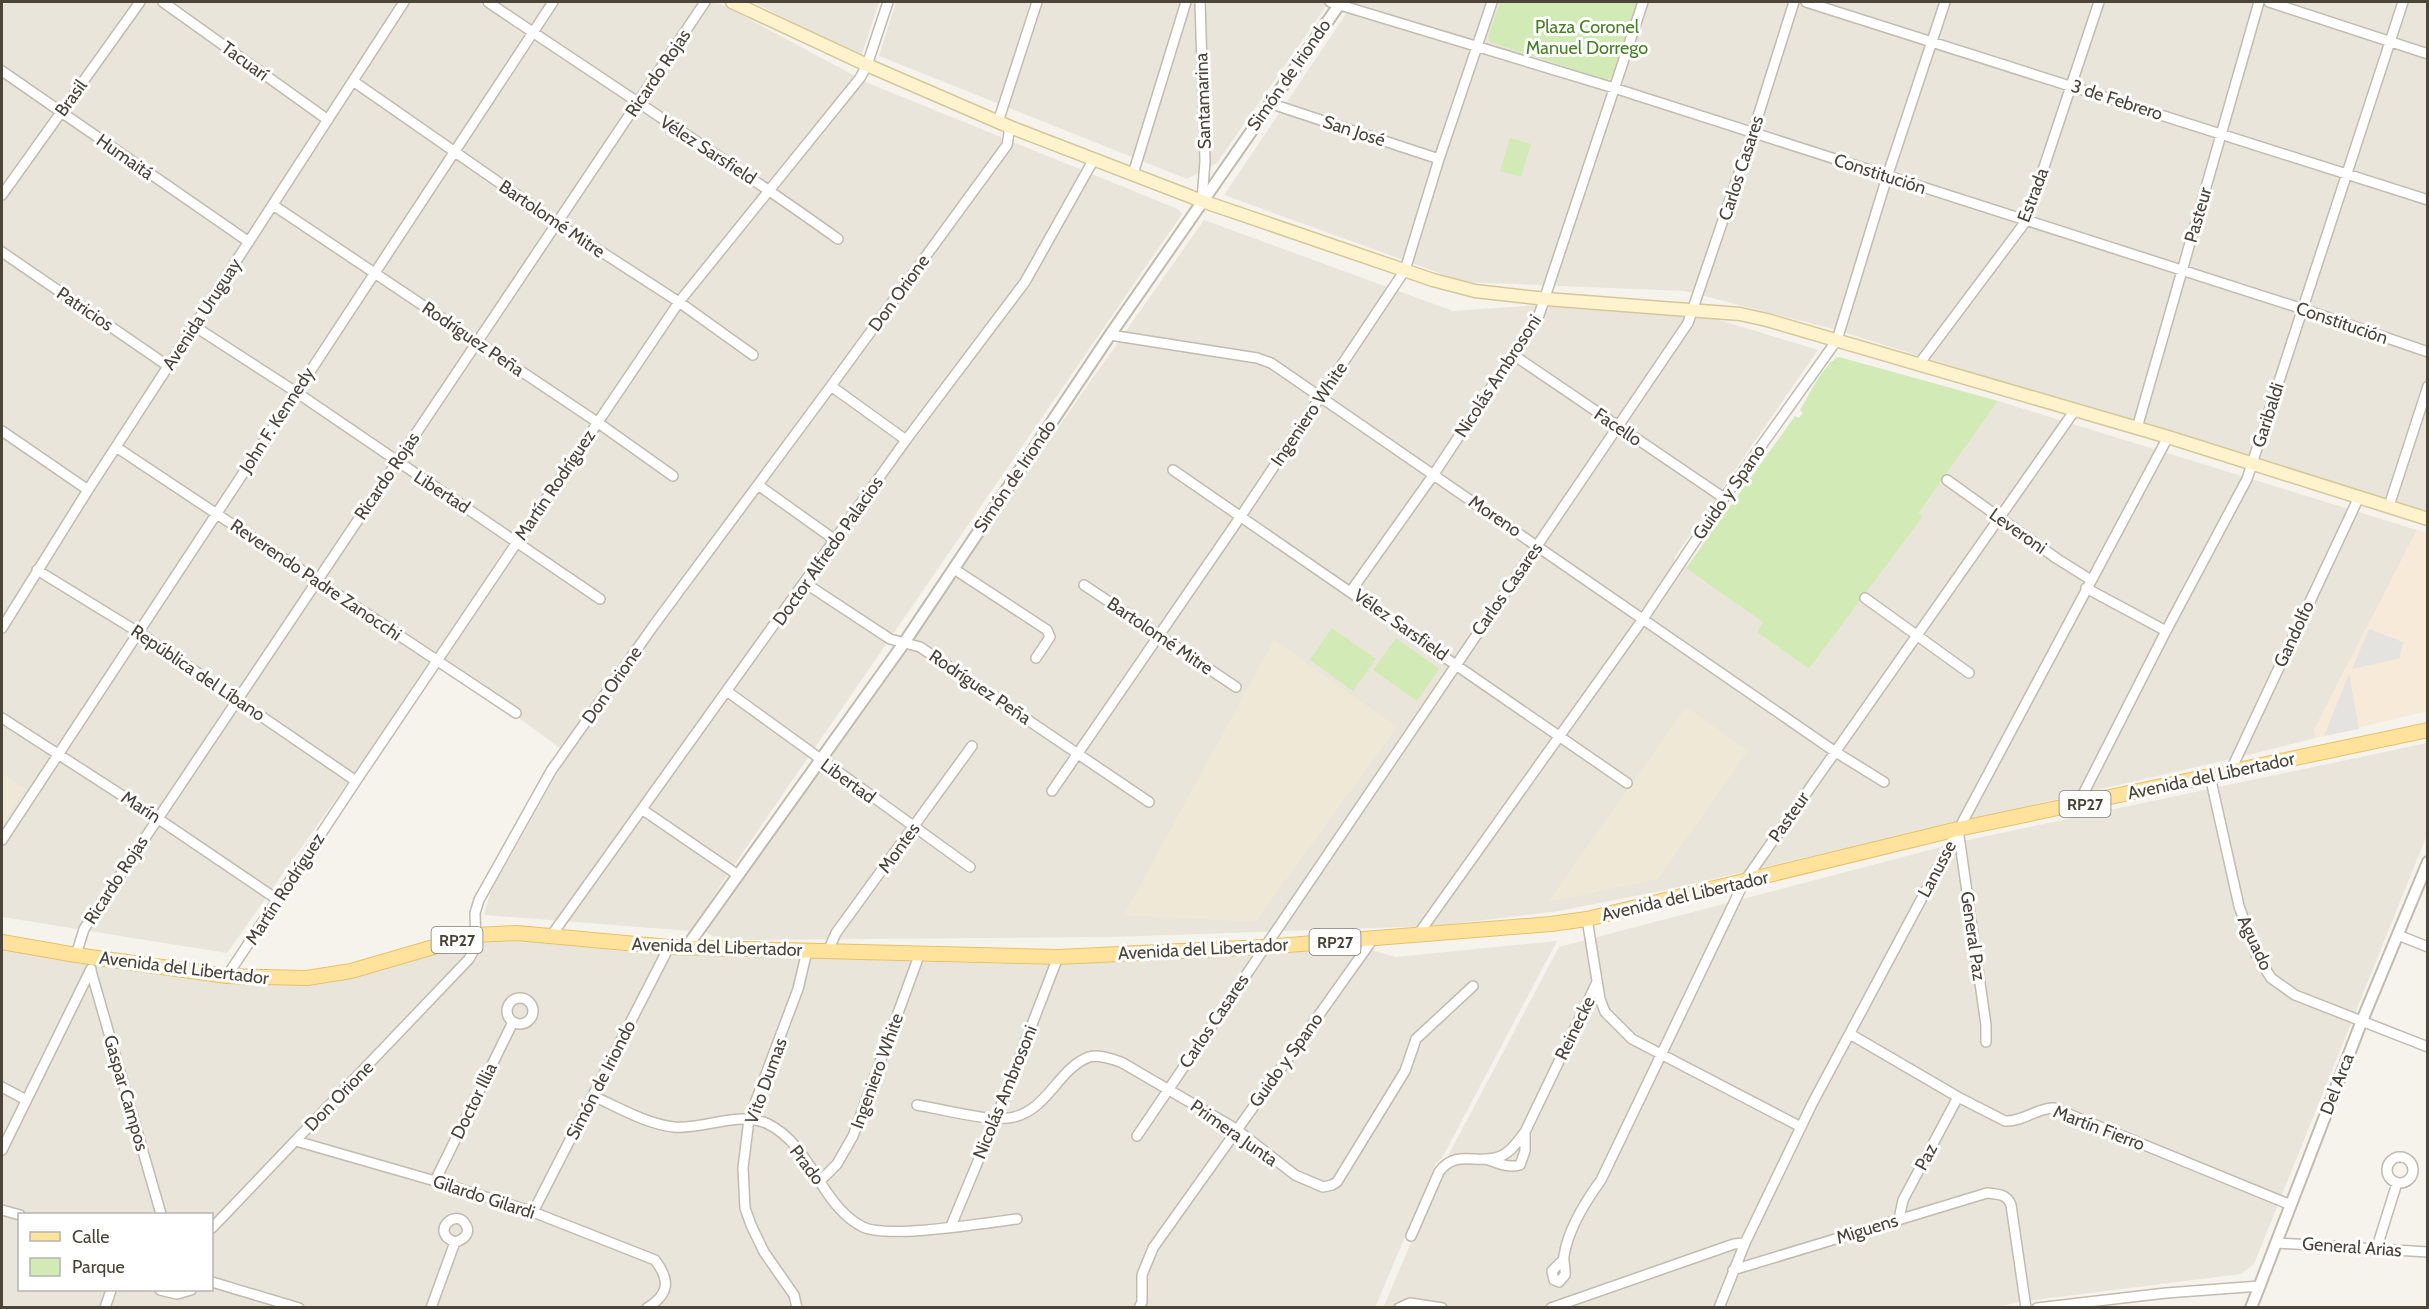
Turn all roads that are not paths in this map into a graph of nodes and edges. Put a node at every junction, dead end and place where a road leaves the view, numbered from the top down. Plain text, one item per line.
1 (140, 2) edge
2 (162, 2) edge
3 (404, 2) edge
4 (488, 2) edge
5 (553, 2) edge
6 (705, 2) edge
7 (732, 2) edge
8 (888, 2) edge
9 (1037, 2) edge
10 (1186, 2) edge
11 (1200, 2) edge
12 (1336, 2) edge
13 (1492, 2) edge
14 (1643, 2) edge
15 (1794, 2) edge
16 (1806, 2) edge
17 (1945, 2) edge
18 (2099, 2) edge
19 (2259, 2) edge
20 (2269, 2) edge
21 (2403, 2) edge
22 (533, 32) junction
23 (1933, 41) junction
24 (2390, 42) junction
25 (1477, 45) junction
26 (2427, 54) edge
27 (867, 65) junction
28 (2, 71) edge
29 (352, 81) junction
30 (2072, 86) junction
31 (1614, 88) junction
32 (1269, 103) junction
33 (637, 104) junction
34 (61, 112) junction
35 (328, 120) junction
36 (998, 122) junction
37 (1010, 127) junction
38 (1753, 132) junction
39 (2221, 133) junction
40 (454, 152) junction
41 (1094, 159) junction
42 (1439, 159) junction
43 (1133, 174) junction
44 (2348, 174) junction
45 (1887, 177) junction
46 (769, 189) junction
47 (2, 195) edge
48 (2427, 200) edge
49 (1202, 201) junction
50 (273, 205) junction
51 (2026, 221) junction
52 (556, 223) junction
53 (838, 239) dead end
54 (249, 242) junction
55 (2, 252) edge
56 (1405, 270) junction
57 (2181, 272) junction
58 (373, 274) junction
59 (1546, 299) junction
60 (679, 302) junction
61 (2303, 309) junction
62 (1694, 310) junction
63 (194, 326) junction
64 (1110, 335) junction
65 (1837, 340) junction
66 (477, 342) junction
67 (2427, 352) edge
68 (1512, 354) junction
69 (753, 355) dead end
70 (1919, 364) junction
71 (168, 366) junction
72 (831, 386) junction
73 (2427, 386) edge
74 (296, 392) junction
75 (1321, 396) junction
76 (2075, 410) junction
77 (597, 422) junction
78 (1619, 428) junction
79 (2137, 428) junction
80 (2, 430) edge
81 (2168, 437) junction
82 (906, 440) junction
83 (116, 447) junction
84 (396, 462) junction
85 (2252, 463) junction
86 (1173, 470) dead end
87 (1434, 474) junction
88 (673, 476) dead end
89 (1947, 480) dead end
90 (758, 485) junction
91 (88, 490) junction
92 (2359, 497) junction
93 (1724, 498) junction
94 (2389, 506) junction
95 (216, 513) junction
96 (1241, 516) junction
97 (1998, 518) junction
98 (2427, 519) edge
99 (835, 540) junction
100 (517, 542) junction
101 (1537, 545) junction
102 (954, 568) junction
103 (37, 570) junction
104 (317, 582) junction
105 (805, 583) junction
106 (2088, 584) junction
107 (1084, 585) dead end
108 (1351, 591) junction
109 (1865, 598) dead end
110 (600, 599) dead end
111 (2, 607) edge
112 (11, 613) junction
113 (1643, 619) junction
114 (2, 628) edge
115 (2166, 631) junction
116 (138, 632) junction
117 (1916, 635) junction
118 (1160, 636) junction
119 (904, 643) junction
120 (1036, 658) dead end
121 (437, 662) junction
122 (1456, 663) junction
123 (1969, 673) dead end
124 (1236, 687) dead end
125 (728, 692) junction
126 (237, 699) junction
127 (516, 713) dead end
128 (2, 718) edge
129 (2427, 730) edge
130 (1560, 735) junction
131 (972, 746) dead end
132 (1834, 751) junction
133 (58, 753) junction
134 (1079, 754) junction
135 (820, 760) junction
136 (2230, 772) junction
137 (2210, 776) junction
138 (356, 781) junction
139 (1884, 782) dead end
140 (1627, 783) dead end
141 (1052, 791) dead end
142 (1149, 802) dead end
143 (2077, 806) junction
144 (643, 810) junction
145 (158, 818) junction
146 (914, 828) junction
147 (1958, 830) junction
148 (2, 840) edge
149 (2427, 862) edge
150 (970, 867) dead end
151 (738, 874) junction
152 (1744, 882) junction
153 (278, 900) junction
154 (1587, 919) junction
155 (475, 935) junction
156 (2398, 935) junction
157 (551, 936) junction
158 (1417, 936) junction
159 (1373, 939) junction
160 (2, 942) edge
161 (669, 947) junction
162 (1263, 947) junction
163 (2427, 947) edge
164 (686, 948) junction
165 (807, 951) junction
166 (828, 951) junction
167 (920, 953) junction
168 (76, 955) junction
169 (1058, 957) junction
170 (92, 964) junction
171 (227, 976) junction
172 (1597, 982) junction
173 (1473, 986) dead end
174 (513, 1022) dead end
175 (2361, 1023) junction
176 (1850, 1034) junction
177 (1986, 1042) dead end
178 (2427, 1047) edge
179 (1661, 1055) junction
180 (2, 1087) edge
181 (1168, 1088) junction
182 (593, 1096) junction
183 (1958, 1097) junction
184 (26, 1100) junction
185 (917, 1105) dead end
186 (996, 1118) junction
187 (749, 1119) junction
188 (1801, 1127) junction
189 (1236, 1129) junction
190 (1524, 1132) junction
191 (1137, 1136) dead end
192 (296, 1141) junction
193 (2, 1150) edge
194 (1489, 1160) junction
195 (435, 1181) junction
196 (820, 1181) junction
197 (2397, 1183) dead end
198 (2291, 1205) junction
199 (2, 1210) edge
200 (533, 1212) junction
201 (160, 1213) edge
202 (18, 1214) edge
203 (1899, 1219) junction
204 (1017, 1220) dead end
205 (951, 1226) junction
206 (213, 1227) edge
207 (1411, 1236) dead end
208 (455, 1242) dead end
209 (2277, 1242) junction
210 (1745, 1243) junction
211 (2377, 1247) junction
212 (2427, 1252) edge
213 (1563, 1260) dead end
214 (1733, 1270) junction
215 (213, 1282) edge
216 (2260, 1286) junction
217 (111, 1291) edge
218 (164, 1291) edge
219 (188, 1291) edge
220 (1143, 1306) edge
221 (1400, 1307) edge
222 (105, 1308) edge
223 (299, 1308) edge
224 (431, 1308) edge
225 (647, 1308) edge
226 (797, 1308) edge
227 (1442, 1308) edge
228 (1551, 1308) edge
229 (1719, 1308) edge
230 (2026, 1308) edge
231 (2037, 1308) edge
232 (2251, 1308) edge

1 - 34 street, Brasil
2 - 35 street, Tacuarí
3 - 29 street, Avenida Uruguay
4 - 22 street, Vélez Sarsfield
5 - 22 street, John F. Kennedy
6 - 33 street, Ricardo Rojas
7 - 27 main road
8 - 27 street, Martín Rodríguez
9 - 36 street
10 - 43 street
11 - 49 street, Santamarina
12 - 25 street, Constitución
12 - 32 street, Simón de Iriondo
13 - 25 street, Ingeniero White
14 - 31 street, Nicolás Ambrosoni
15 - 38 street, Carlos Casares
16 - 23 street, 3 de Febrero
17 - 23 street, Guido y Spano
18 - 30 street, Estrada
19 - 39 street, Pasteur
20 - 24 street
21 - 24 street, Garibaldi
22 - 33 street, Vélez Sarsfield
22 - 40 street, John F. Kennedy
23 - 30 street, 3 de Febrero
23 - 45 street, Guido y Spano
24 - 26 street
24 - 44 street, Garibaldi
25 - 31 street, Constitución
25 - 42 street, Ingeniero White
27 - 36 main road
27 - 46 street, Martín Rodríguez
28 - 34 street, Humaitá
29 - 35 street, Avenida Uruguay
29 - 40 street, Bartolomé Mitre
30 - 39 street, 3 de Febrero
30 - 51 street, Estrada
31 - 38 street, Constitución
31 - 59 street, Nicolás Ambrosoni
32 - 42 street, San José
32 - 49 street, Simón de Iriondo
33 - 46 street, Vélez Sarsfield
33 - 52 street, Ricardo Rojas
34 - 47 street, Brasil
34 - 54 street, Humaitá
35 - 50 street, Avenida Uruguay
36 - 37 main road
37 - 41 main road
37 - 72 street, Don Orione
38 - 45 street, Constitución
38 - 62 street, Carlos Casares
39 - 44 street, 3 de Febrero
39 - 57 street, Pasteur
40 - 52 street, Bartolomé Mitre
40 - 58 street, John F. Kennedy
41 - 43 main road
41 - 82 street, Doctor Alfredo Palacios
42 - 56 street, Ingeniero White
43 - 49 main road
44 - 48 street, 3 de Febrero
44 - 61 street, Garibaldi
45 - 51 street, Constitución
45 - 65 street, Guido y Spano
46 - 53 street, Vélez Sarsfield
46 - 60 street, Martín Rodríguez
49 - 56 main road
49 - 64 street, Simón de Iriondo
50 - 54 street, Avenida Uruguay
50 - 58 street, Rodríguez Peña
51 - 57 street, Constitución
51 - 70 street, Estrada
52 - 60 street, Bartolomé Mitre
52 - 66 street, Ricardo Rojas
54 - 63 street, Avenida Uruguay
55 - 71 street, Patricios
56 - 59 main road
56 - 75 street, Ingeniero White
57 - 61 street, Constitución
57 - 79 street, Pasteur
58 - 66 street, Rodríguez Peña
58 - 74 street, John F. Kennedy
59 - 62 main road
59 - 68 street, Nicolás Ambrosoni
60 - 69 street, Bartolomé Mitre
60 - 77 street, Martín Rodríguez
61 - 67 street, Constitución
61 - 85 street, Garibaldi
62 - 65 main road
62 - 78 street, Carlos Casares
63 - 71 street, Avenida Uruguay
63 - 74 street, Libertad
64 - 75 street, Moreno
64 - 102 street, Simón de Iriondo
65 - 70 main road
65 - 93 street, Guido y Spano
66 - 77 street, Rodríguez Peña
66 - 84 street, Ricardo Rojas
68 - 78 street, Facello
68 - 87 street, Nicolás Ambrosoni
70 - 76 main road
71 - 83 street, Avenida Uruguay
72 - 82 street
72 - 90 street, Don Orione
73 - 94 street
74 - 84 street, Libertad
74 - 95 street, John F. Kennedy
75 - 87 street, Moreno
75 - 96 street, Ingeniero White
76 - 79 main road
76 - 97 street, Pasteur
77 - 88 street, Rodríguez Peña
77 - 100 street, Martín Rodríguez
78 - 93 street, Facello
78 - 101 street, Carlos Casares
79 - 81 main road
80 - 91 street
81 - 85 main road
81 - 106 street, Lanusse
82 - 99 street, Doctor Alfredo Palacios
83 - 91 street, Avenida Uruguay
83 - 95 street, Reverendo Padre Zanocchi
84 - 100 street, Libertad
84 - 104 street, Ricardo Rojas
85 - 92 main road
85 - 115 street, Garibaldi
86 - 96 street, Vélez Sarsfield
87 - 101 street, Moreno
87 - 108 street, Nicolás Ambrosoni
89 - 97 street, Leveroni
90 - 99 street
90 - 155 street, Don Orione
91 - 103 street, Avenida Uruguay
92 - 94 main road
92 - 136 street, Gandolfo
93 - 113 street, Guido y Spano
94 - 98 main road
95 - 104 street, Reverendo Padre Zanocchi
95 - 116 street, John F. Kennedy
96 - 108 street, Vélez Sarsfield
96 - 118 street, Ingeniero White
97 - 106 street, Leveroni
97 - 117 street, Pasteur
99 - 105 street, Doctor Alfredo Palacios
100 - 110 street, Libertad
100 - 121 street, Martín Rodríguez
101 - 113 street, Moreno
101 - 122 street, Carlos Casares
102 - 119 street, Simón de Iriondo
102 - 120 street
103 - 112 street, Avenida Uruguay
103 - 116 street, República del Líbano
104 - 121 street, Reverendo Padre Zanocchi
104 - 126 street, Ricardo Rojas
105 - 119 street, Rodríguez Peña
105 - 125 street, Doctor Alfredo Palacios
106 - 115 street, Leveroni
106 - 147 street, Lanusse
107 - 118 street, Bartolomé Mitre
108 - 122 street, Vélez Sarsfield
109 - 117 street
111 - 112 street
112 - 114 street, Avenida Uruguay
113 - 130 street, Guido y Spano
113 - 132 street, Moreno
115 - 143 street, Garibaldi
116 - 126 street, República del Líbano
116 - 133 street, John F. Kennedy
117 - 123 street
117 - 132 street, Pasteur
118 - 124 street, Bartolomé Mitre
118 - 134 street, Ingeniero White
119 - 134 street, Rodríguez Peña
119 - 135 street, Simón de Iriondo
121 - 127 street, Reverendo Padre Zanocchi
121 - 138 street, Martín Rodríguez
122 - 130 street, Vélez Sarsfield
122 - 162 street, Carlos Casares
125 - 135 street, Libertad
125 - 144 street, Doctor Alfredo Palacios
126 - 138 street, República del Líbano
126 - 145 street, Ricardo Rojas
128 - 133 street, Marín
129 - 136 main road, Avenida del Libertador / RP27
130 - 140 street, Vélez Sarsfield
130 - 158 street, Guido y Spano
131 - 146 street, Montes
132 - 139 street, Moreno
132 - 152 street, Pasteur
133 - 145 street, Marín
133 - 148 street, John F. Kennedy
134 - 141 street, Ingeniero White
134 - 142 street, Rodríguez Peña
135 - 146 street, Libertad
135 - 151 street, Simón de Iriondo
136 - 137 main road, Avenida del Libertador / RP27
137 - 143 main road, Avenida del Libertador / RP27
137 - 175 street, Aguado
138 - 153 street, Martín Rodríguez
143 - 147 main road, Avenida del Libertador / RP27
144 - 151 street
144 - 157 street, Doctor Alfredo Palacios
145 - 153 street, Marín
145 - 168 street, Ricardo Rojas
146 - 150 street, Libertad
146 - 166 street, Montes
147 - 152 main road, Avenida del Libertador / RP27
147 - 176 street, Lanusse
147 - 177 street, General Paz
149 - 156 street, Del Arca
151 - 164 street, Simón de Iriondo
152 - 154 main road, Avenida del Libertador / RP27
152 - 179 street, Pasteur
153 - 171 street, Martín Rodríguez
154 - 158 main road, Avenida del Libertador / RP27
154 - 172 street, Reinecke
155 - 157 main road, Avenida del Libertador / RP27
155 - 171 main road, Avenida del Libertador / RP27
155 - 192 street, Don Orione
156 - 163 street
156 - 175 street, Del Arca
157 - 161 main road, Avenida del Libertador / RP27
158 - 159 main road, Avenida del Libertador / RP27
159 - 162 main road, Avenida del Libertador / RP27
159 - 189 street, Guido y Spano
160 - 168 main road, Avenida del Libertador / RP27
161 - 164 main road, Avenida del Libertador / RP27
161 - 182 street, Simón de Iriondo
162 - 169 main road, Avenida del Libertador / RP27
162 - 181 street, Carlos Casares
164 - 165 main road, Avenida del Libertador / RP27
165 - 166 main road, Avenida del Libertador / RP27
165 - 187 street, Vito Dumas
166 - 167 main road, Avenida del Libertador / RP27
167 - 169 main road, Avenida del Libertador / RP27
167 - 196 street, Ingeniero White
168 - 170 main road, Avenida del Libertador / RP27
169 - 186 street, Nicolás Ambrosoni
170 - 171 main road, Avenida del Libertador / RP27
170 - 184 street
170 - 201 street, Gaspar Campos
172 - 179 street
172 - 190 street, Reinecke
173 - 189 street, Primera Junta
174 - 195 street, Doctor Illia
175 - 178 street, Aguado
175 - 198 street, Del Arca
176 - 183 street, Martín Fierro
176 - 188 street, Lanusse
179 - 188 street
179 - 213 street, Pasteur
180 - 184 street
181 - 186 street, Primera Junta
181 - 189 street, Primera Junta
181 - 191 street, Carlos Casares
182 - 187 street, Prado
182 - 200 street, Simón de Iriondo
183 - 198 street, Martín Fierro
183 - 203 street, Paz
184 - 193 street
185 - 186 street, Primera Junta
186 - 205 street, Nicolás Ambrosoni
187 - 196 street, Prado
187 - 226 street, Vito Dumas
188 - 210 street, Lanusse
189 - 220 street, Guido y Spano
190 - 194 street, Reinecke
190 - 194 street, Reinecke
192 - 195 street, Gilardo Gilardi
192 - 206 street, Don Orione
194 - 207 street, Reinecke
195 - 200 street, Gilardo Gilardi
196 - 205 street, Prado
197 - 211 street
198 - 209 street, Del Arca
199 - 202 street
200 - 225 street, Gilardo Gilardi
203 - 214 street, Miguens
203 - 230 street, Miguens
204 - 205 street, Prado
208 - 224 street
209 - 211 street, General Arias
209 - 216 street, Del Arca
210 - 214 street, Lanusse
210 - 228 street
211 - 212 street, General Arias
214 - 229 street, Lanusse
215 - 223 street
216 - 231 street
216 - 232 street, Del Arca
217 - 222 street
218 - 219 street
221 - 227 street

